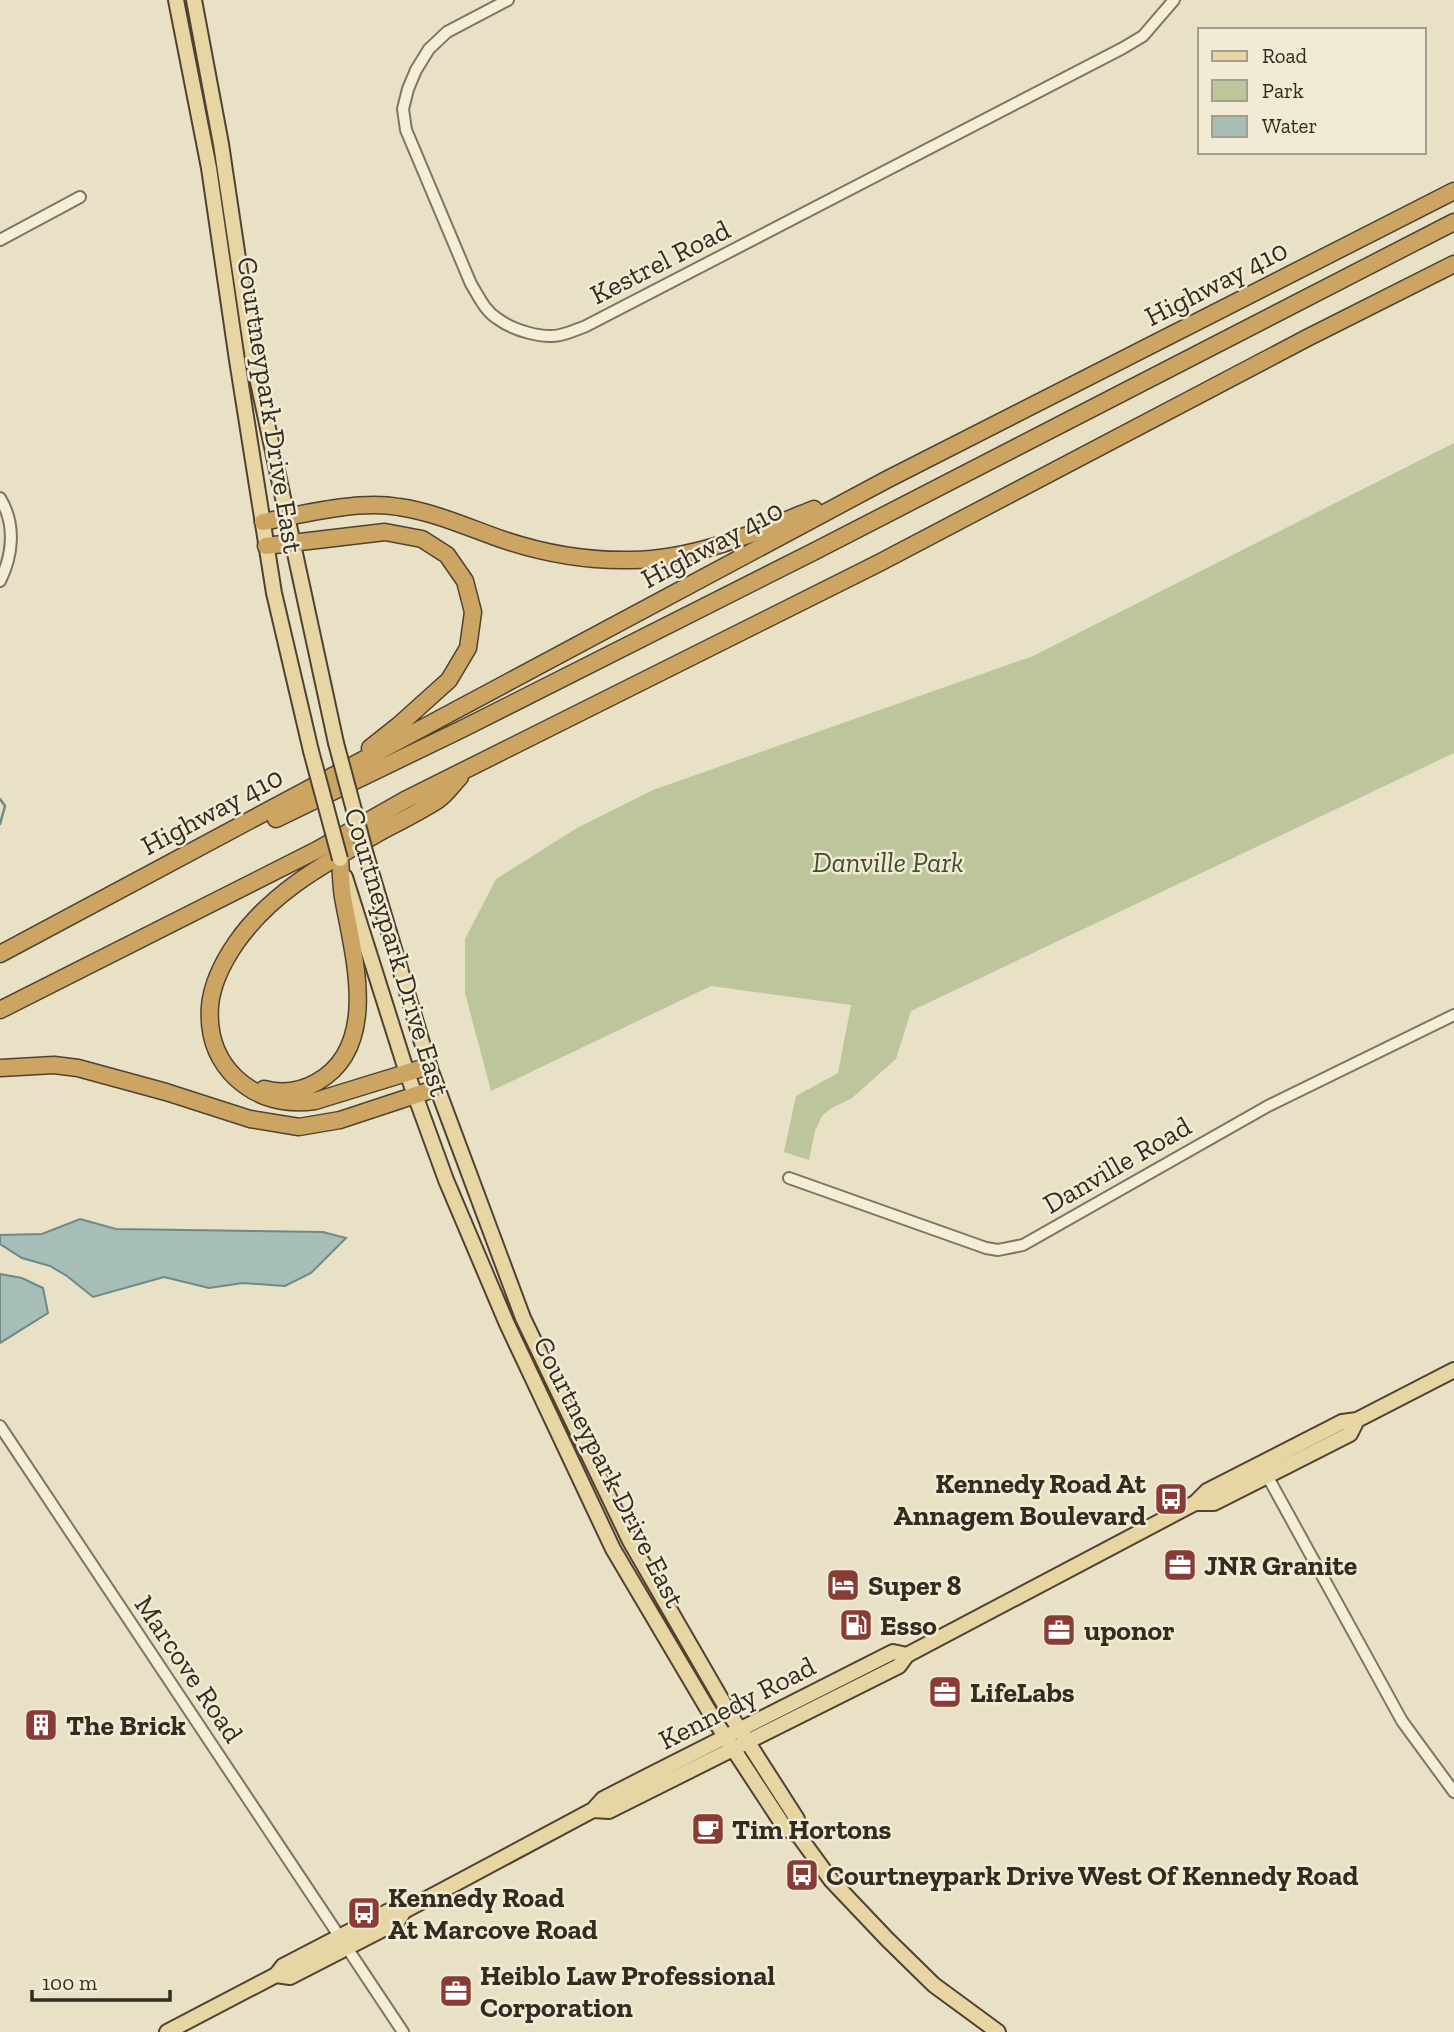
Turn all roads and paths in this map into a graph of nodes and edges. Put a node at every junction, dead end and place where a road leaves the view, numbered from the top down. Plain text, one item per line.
1 (176, 0) edge
2 (194, 0) edge
3 (508, 0) edge
4 (1174, 0) edge
5 (1454, 190) edge
6 (80, 197) dead end
7 (1454, 222) edge
8 (0, 240) edge
9 (1454, 264) edge
10 (888, 479) junction
11 (0, 498) edge
12 (287, 517) junction
13 (263, 522) junction
14 (291, 543) junction
15 (266, 546) junction
16 (0, 581) edge
17 (467, 770) junction
18 (220, 836) junction
19 (340, 859) junction
20 (0, 955) edge
21 (0, 1010) edge
22 (1454, 1015) edge
23 (429, 1066) junction
24 (0, 1069) edge
25 (407, 1073) junction
26 (233, 1075) junction
27 (437, 1088) junction
28 (415, 1095) junction
29 (789, 1178) dead end
30 (1454, 1370) edge
31 (0, 1426) edge
32 (1264, 1470) junction
33 (907, 1655) junction
34 (739, 1729) junction
35 (725, 1737) junction
36 (748, 1742) junction
37 (733, 1750) junction
38 (1454, 1792) edge
39 (593, 1810) junction
40 (799, 1836) junction
41 (343, 1942) junction
42 (167, 2032) edge
43 (403, 2032) edge
44 (998, 2032) edge

1 - 13 main road, Courtneypark Drive East
2 - 12 main road, Courtneypark Drive East
3 - 4 street, Kestrel Road
5 - 10 highway, Highway 410
6 - 8 street
7 - 20 highway
9 - 17 highway
10 - 12 highway
10 - 18 highway, Highway 410
11 - 16 street
12 - 13 highway
12 - 14 main road, Courtneypark Drive East
13 - 15 main road, Courtneypark Drive East
14 - 15 highway
14 - 18 highway
14 - 23 main road, Courtneypark Drive East, bridge
15 - 19 main road, Courtneypark Drive East, bridge
17 - 21 highway
17 - 26 highway
18 - 20 highway, Highway 410
19 - 25 main road, Courtneypark Drive East
19 - 26 highway
22 - 29 street, Danville Road
23 - 25 highway
23 - 27 main road, Courtneypark Drive East
24 - 28 highway
25 - 26 highway
25 - 28 main road, Courtneypark Drive East
27 - 28 highway
27 - 34 main road, Courtneypark Drive East
28 - 35 main road, Courtneypark Drive East
30 - 32 main road, Kennedy Road
31 - 41 street, Marcove Road
32 - 33 main road, Kennedy Road
32 - 38 street
33 - 34 main road, Kennedy Road
33 - 36 main road, Kennedy Road
34 - 35 main road, Kennedy Road
34 - 36 main road, Courtneypark Drive East
35 - 37 main road, Courtneypark Drive East
35 - 39 main road, Kennedy Road
36 - 37 main road, Kennedy Road
36 - 40 main road, Courtneypark Drive East
37 - 39 main road, Kennedy Road
37 - 40 main road, Courtneypark Drive East
39 - 41 main road, Kennedy Road
40 - 44 main road, Courtneypark Drive East
41 - 42 main road, Kennedy Road
41 - 43 street, Marcove Road

